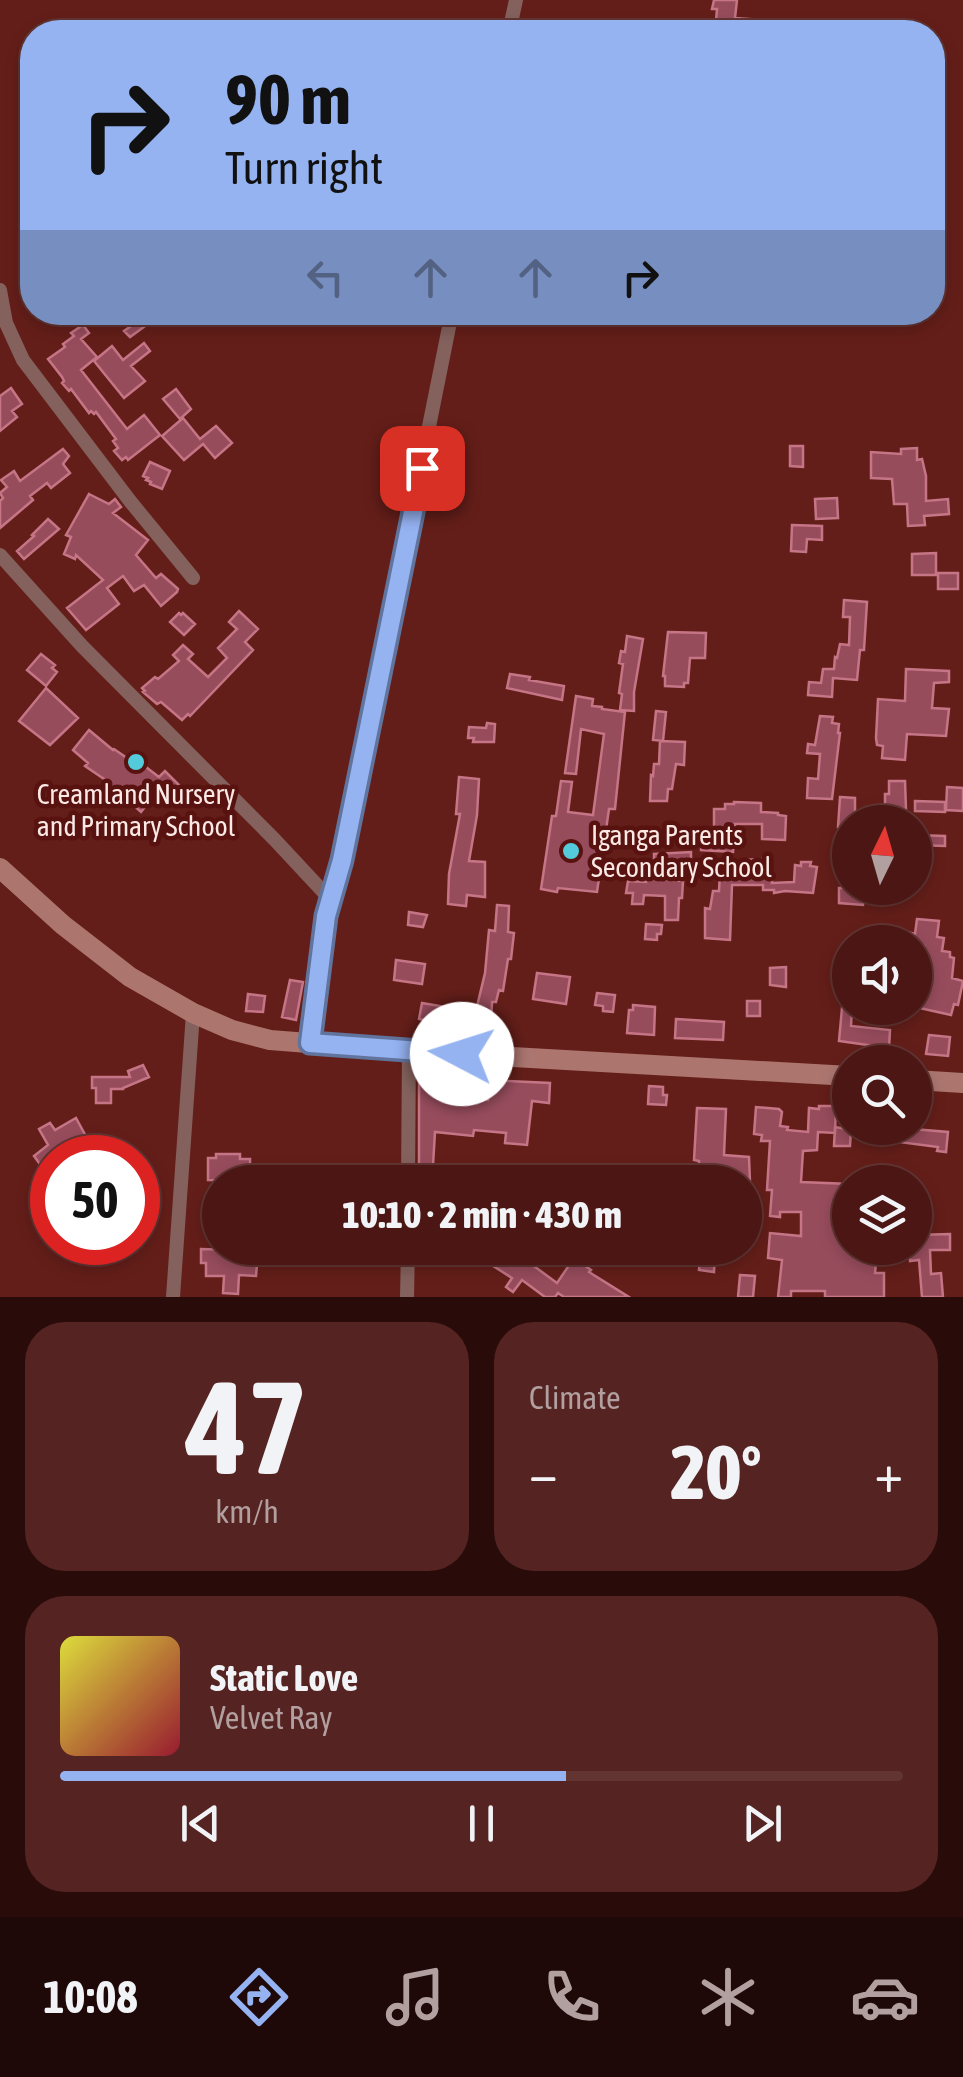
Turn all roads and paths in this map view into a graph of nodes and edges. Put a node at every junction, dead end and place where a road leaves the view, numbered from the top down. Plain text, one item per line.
1 (0, 290) edge
2 (449, 325) edge
3 (0, 555) edge
4 (193, 578) dead end
5 (0, 868) edge
6 (330, 900) junction
7 (194, 1014) junction
8 (310, 1043) junction
9 (409, 1049) junction
10 (832, 1075) edge
11 (932, 1081) edge
12 (963, 1083) edge
13 (408, 1165) edge
14 (408, 1265) edge
15 (173, 1297) edge
16 (408, 1297) edge

1 - 4 street
2 - 6 street
3 - 6 street
5 - 7 main road
6 - 8 street
7 - 8 main road
7 - 15 street
8 - 9 main road
9 - 10 main road
9 - 13 street
11 - 12 main road
14 - 16 street

